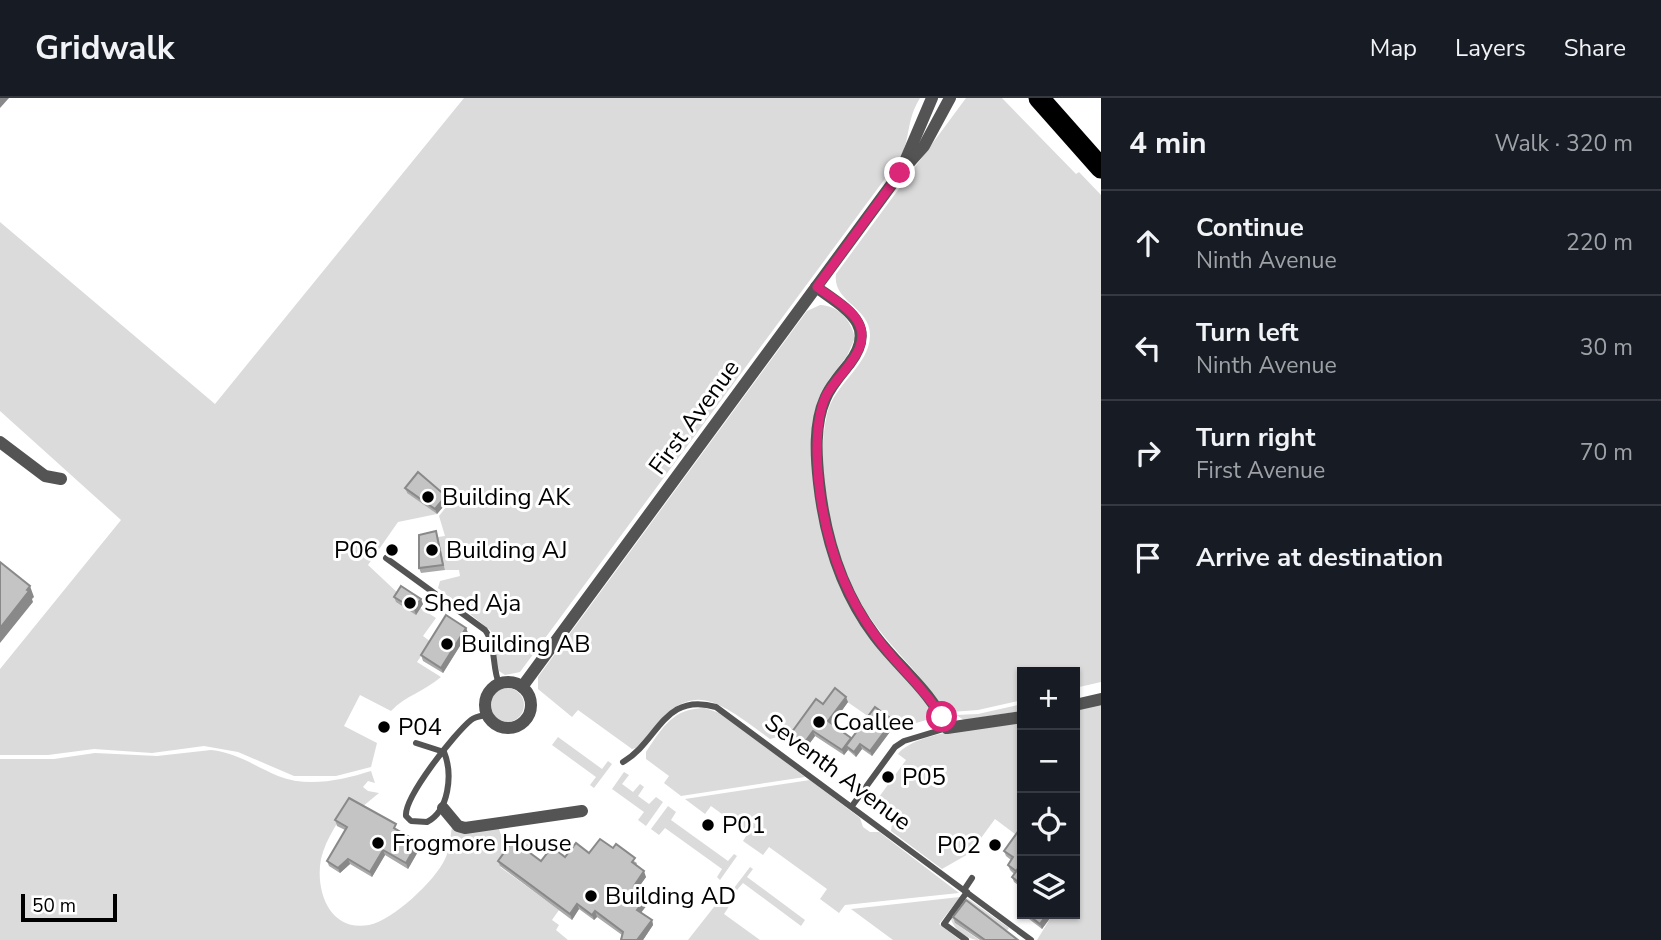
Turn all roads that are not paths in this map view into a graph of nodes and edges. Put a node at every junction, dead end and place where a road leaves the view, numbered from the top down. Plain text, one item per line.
1 (932, 98) edge
2 (950, 98) edge
3 (1040, 98) edge
4 (1101, 168) edge
5 (900, 173) junction
6 (817, 287) junction
7 (0, 442) edge
8 (61, 479) dead end
9 (386, 558) dead end
10 (499, 684) junction
11 (522, 687) junction
12 (1101, 699) edge
13 (1080, 704) edge
14 (487, 715) junction
15 (1017, 718) edge
16 (947, 728) junction
17 (416, 743) dead end
18 (444, 752) junction
19 (623, 762) dead end
20 (852, 806) junction
21 (443, 808) junction
22 (582, 811) dead end
23 (972, 878) dead end
24 (966, 891) junction
25 (966, 940) edge
26 (1031, 940) edge

1 - 5 street, First Avenue
2 - 5 street, First Avenue
3 - 4 highway
5 - 6 street, First Avenue
6 - 11 street, First Avenue
6 - 16 street
7 - 8 street
9 - 10 lane
10 - 11 street
10 - 14 street
11 - 14 street
12 - 13 street
14 - 18 lane
15 - 16 street
16 - 20 lane
17 - 18 lane
18 - 21 lane
18 - 21 lane
19 - 20 lane, Seventh Avenue
20 - 24 lane, Seventh Avenue
21 - 22 street
23 - 24 lane
24 - 25 lane
24 - 26 lane, Seventh Avenue

